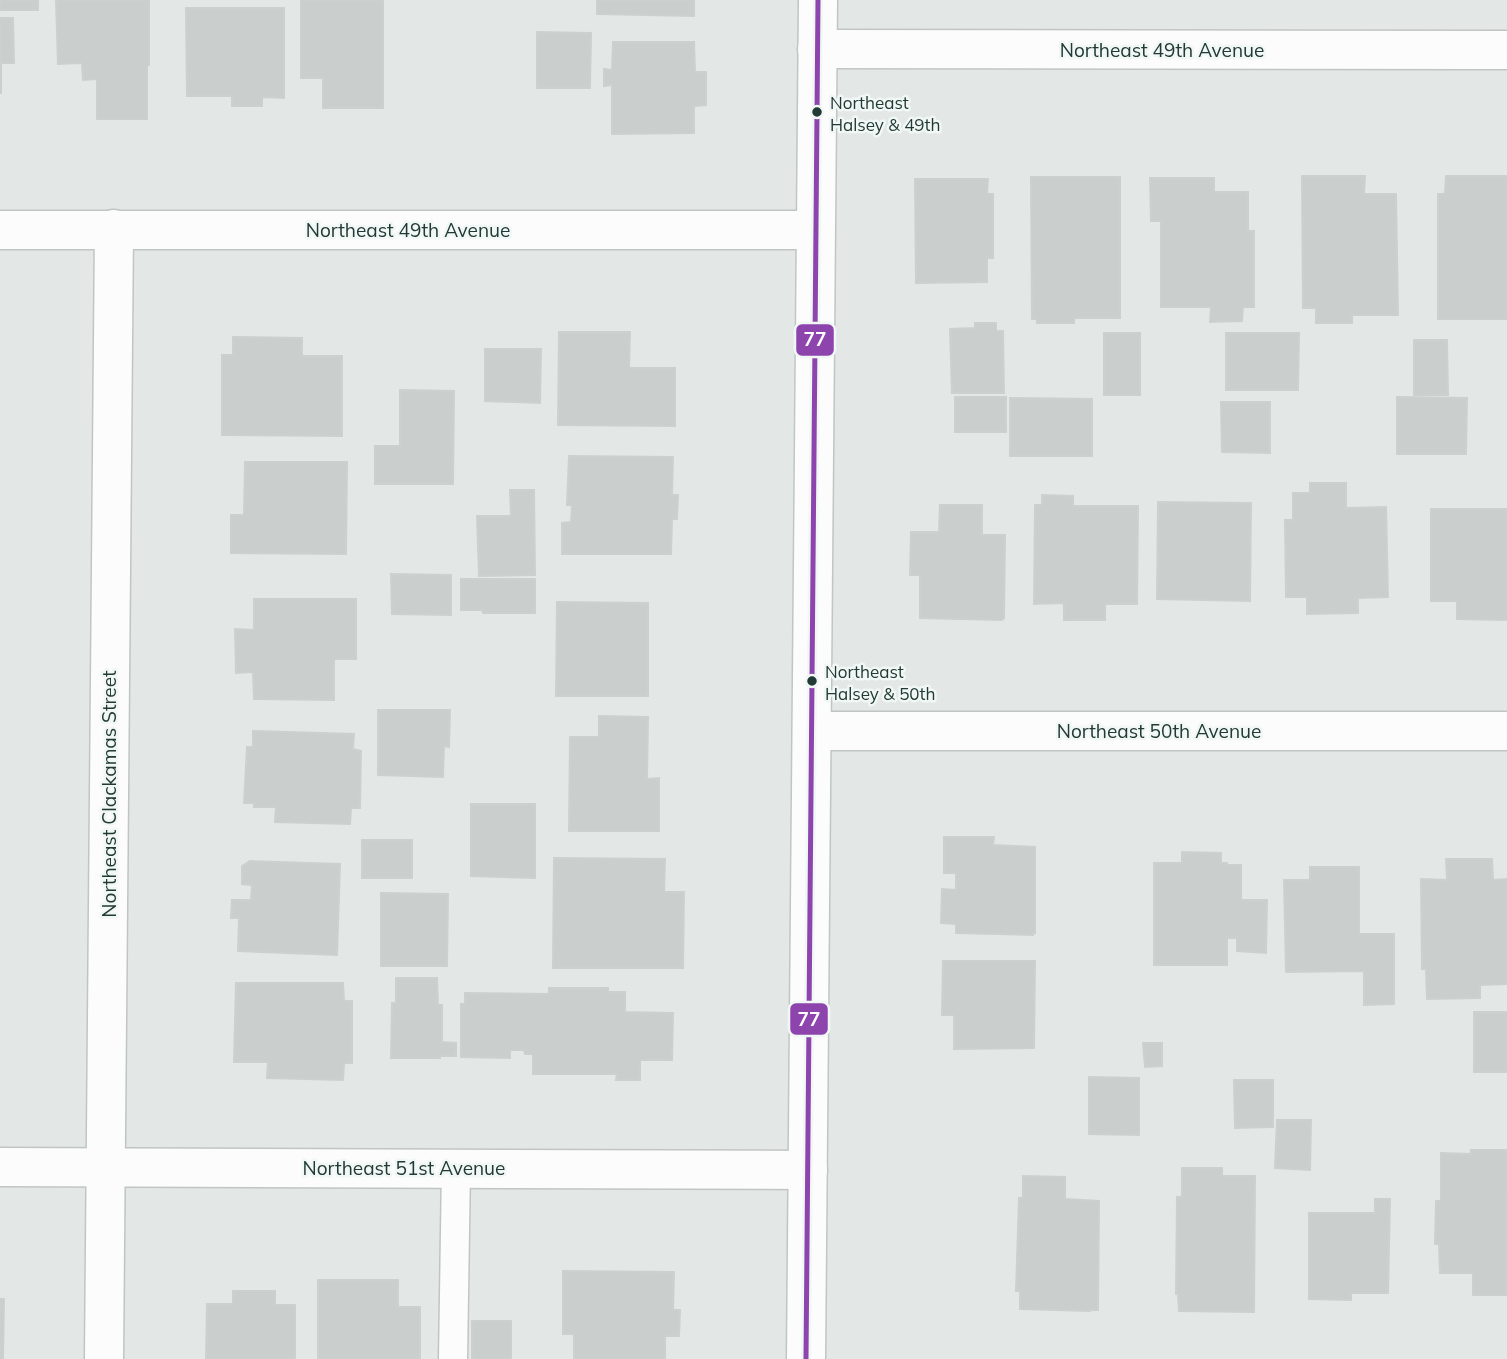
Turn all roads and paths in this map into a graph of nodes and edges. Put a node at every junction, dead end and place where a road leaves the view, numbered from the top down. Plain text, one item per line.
1 (818, 0) edge
2 (817, 49) junction
3 (1507, 50) edge
4 (114, 229) junction
5 (0, 230) edge
6 (816, 230) junction
7 (812, 731) junction
8 (1507, 732) edge
9 (106, 1166) junction
10 (0, 1167) edge
11 (456, 1168) junction
12 (808, 1170) junction
13 (104, 1359) edge
14 (453, 1359) edge
15 (806, 1359) edge

1 - 2 street
2 - 3 street, Northeast 49th Avenue
2 - 6 street
4 - 5 street, Northeast 49th Avenue
4 - 6 street, Northeast 49th Avenue
4 - 9 street, Northeast Clackamas Street
6 - 7 street
7 - 8 street, Northeast 50th Avenue
7 - 12 street
9 - 10 street, Northeast 51st Avenue
9 - 11 street, Northeast 51st Avenue
9 - 13 street, Northeast Clackamas Street
11 - 12 street, Northeast 51st Avenue
11 - 14 lane
12 - 15 street

